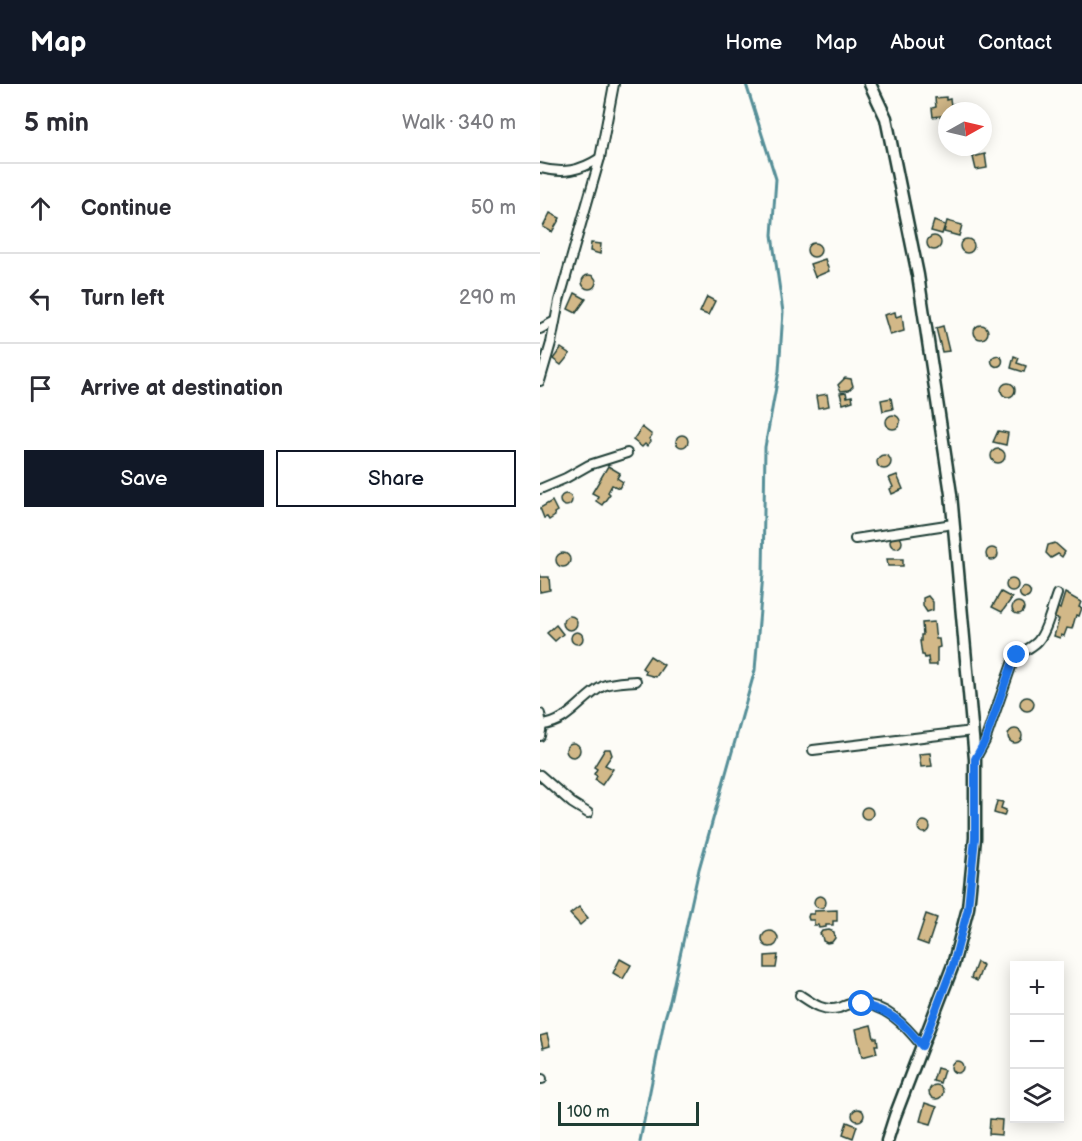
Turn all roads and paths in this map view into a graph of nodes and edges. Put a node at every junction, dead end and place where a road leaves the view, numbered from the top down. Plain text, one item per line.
1 (614, 84) edge
2 (870, 84) edge
3 (600, 158) junction
4 (540, 168) edge
5 (555, 321) junction
6 (540, 329) edge
7 (540, 381) edge
8 (627, 453) dead end
9 (540, 489) edge
10 (953, 524) junction
11 (855, 538) dead end
12 (1057, 594) dead end
13 (636, 681) dead end
14 (540, 714) edge
15 (542, 724) junction
16 (973, 731) junction
17 (540, 736) edge
18 (813, 750) dead end
19 (975, 759) junction
20 (540, 775) edge
21 (588, 813) dead end
22 (800, 995) dead end
23 (922, 1046) junction
24 (887, 1141) edge

1 - 3 street
2 - 10 street
3 - 4 street
3 - 5 street
5 - 6 street
5 - 7 street
8 - 9 street
10 - 11 street
10 - 16 street
12 - 19 street
13 - 15 street
14 - 15 street
15 - 17 street
16 - 18 street
16 - 19 street
19 - 23 street
20 - 21 street
22 - 23 street
23 - 24 street

